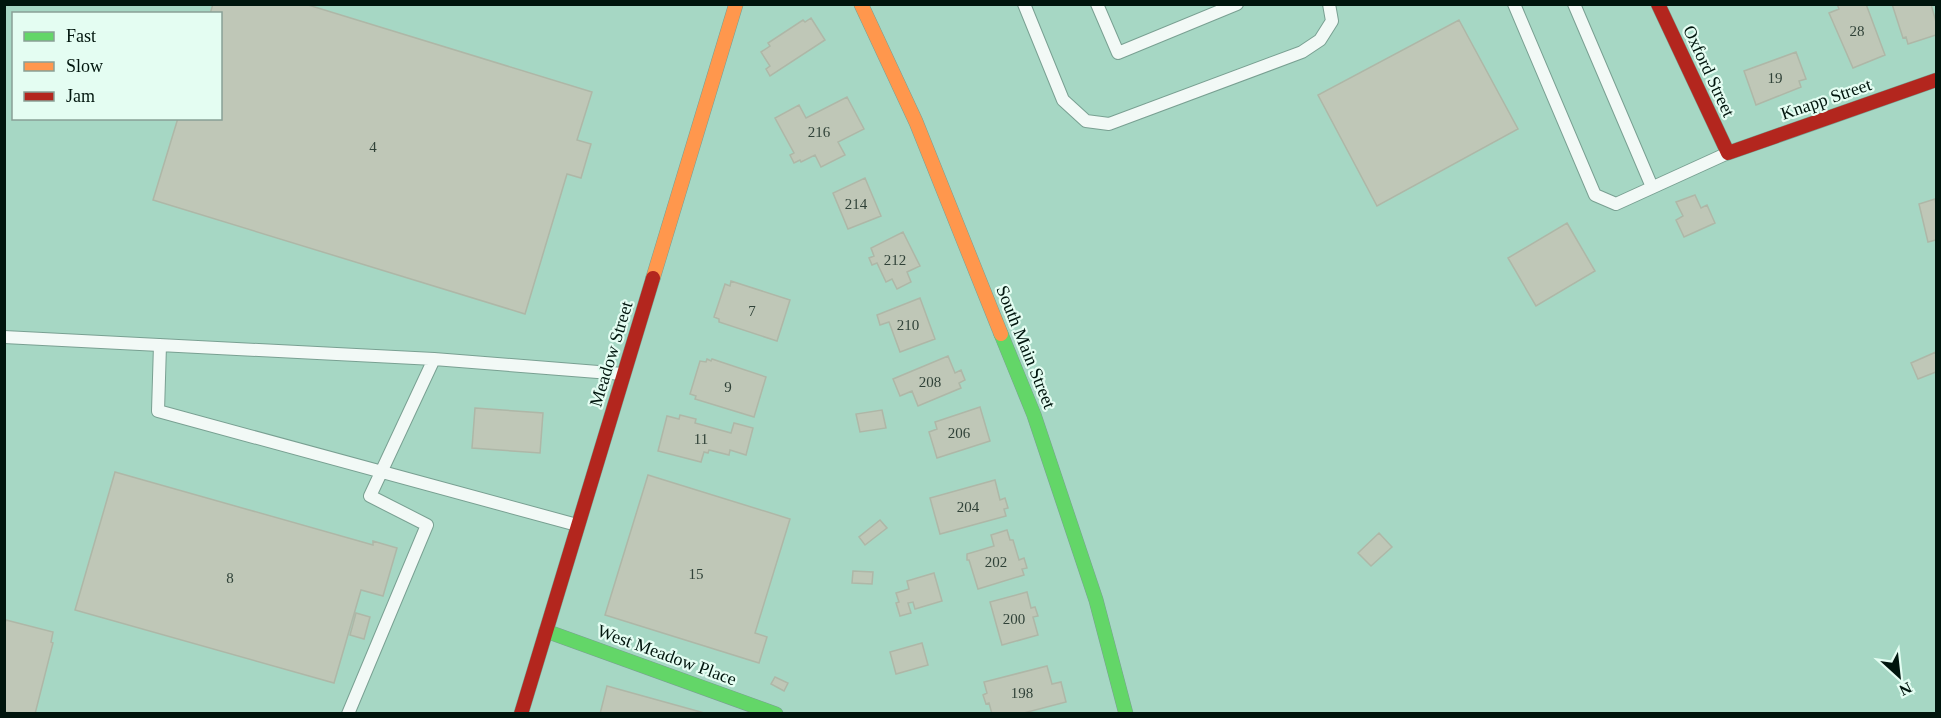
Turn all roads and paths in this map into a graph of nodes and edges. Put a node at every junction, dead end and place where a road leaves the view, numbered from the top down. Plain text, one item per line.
1 (736, 4) edge
2 (861, 4) edge
3 (1024, 4) edge
4 (1097, 4) edge
5 (1237, 4) edge
6 (1329, 4) edge
7 (1514, 4) edge
8 (1574, 4) edge
9 (1658, 4) edge
10 (1936, 80) edge
11 (1728, 153) junction
12 (1652, 187) junction
13 (4, 337) edge
14 (160, 345) junction
15 (434, 359) junction
16 (624, 374) junction
17 (382, 471) junction
18 (578, 525) junction
19 (546, 631) junction
20 (348, 714) edge
21 (521, 714) edge
22 (776, 714) edge
23 (1126, 714) edge

1 - 16 main road, Meadow Street
2 - 23 main road, South Main Street
3 - 6 lane
4 - 5 lane
7 - 12 lane
8 - 12 lane
9 - 11 main road, Oxford Street
10 - 11 main road, Knapp Street
11 - 12 lane
13 - 14 lane
14 - 15 lane
14 - 17 lane
15 - 16 lane
15 - 17 lane
16 - 18 main road, Meadow Street
17 - 18 lane
17 - 20 lane
18 - 19 main road, Meadow Street
19 - 21 main road, Meadow Street
19 - 22 main road, West Meadow Place

